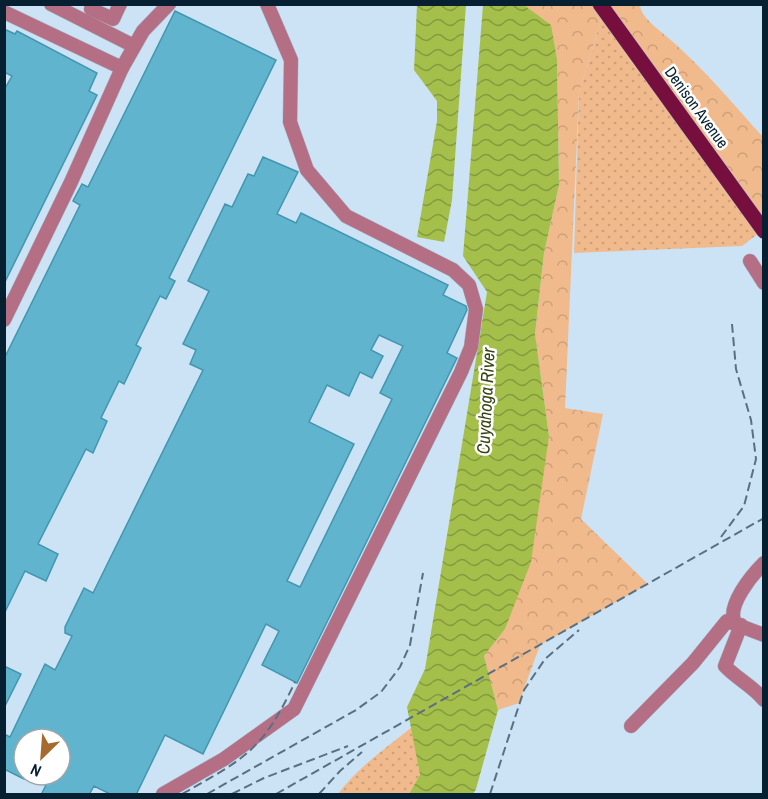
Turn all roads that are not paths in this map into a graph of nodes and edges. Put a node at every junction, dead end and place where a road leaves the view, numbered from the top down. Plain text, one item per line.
1 (51, 4) edge
2 (120, 4) edge
3 (169, 4) edge
4 (267, 4) edge
5 (600, 4) edge
6 (89, 6) edge
7 (4, 12) edge
8 (134, 46) junction
9 (122, 68) junction
10 (764, 231) edge
11 (750, 261) dead end
12 (764, 283) edge
13 (4, 320) edge
14 (764, 563) edge
15 (738, 624) junction
16 (764, 635) edge
17 (764, 700) edge
18 (631, 726) dead end
19 (163, 795) edge

1 - 8 street
2 - 6 street
3 - 8 street
4 - 19 street
5 - 10 main road, Denison Avenue
7 - 9 street
8 - 9 street
9 - 13 street
11 - 12 street
14 - 15 street
15 - 16 street
15 - 17 street
15 - 18 street

